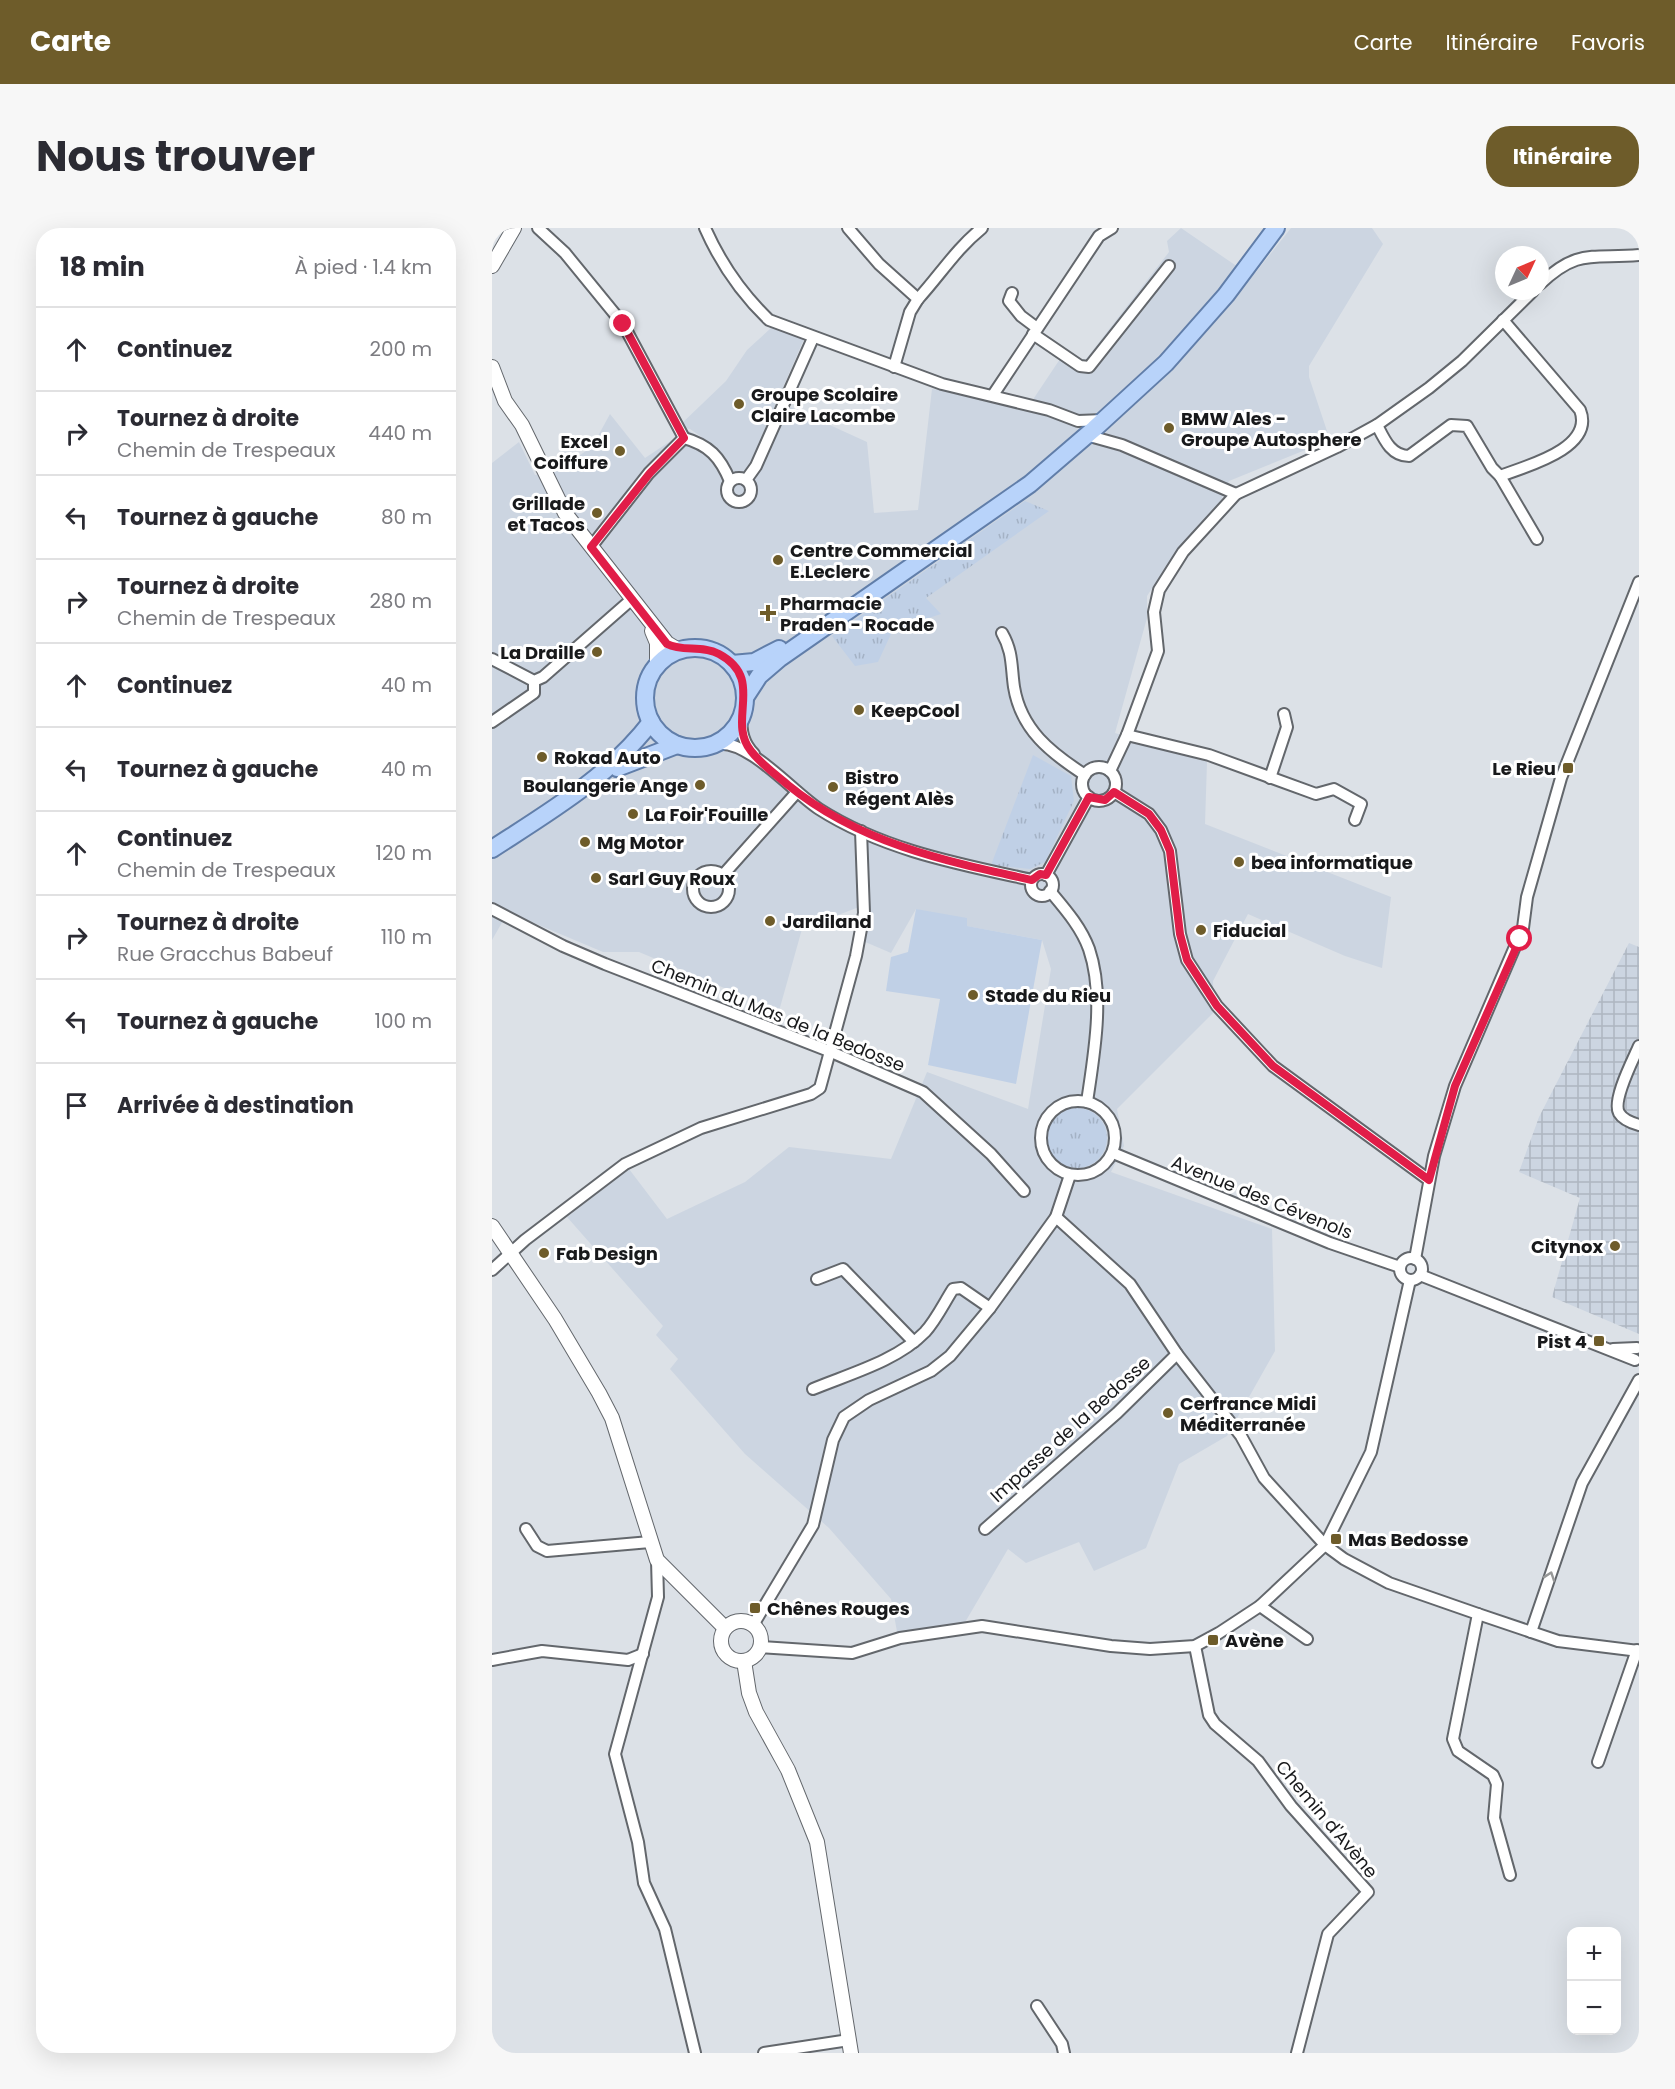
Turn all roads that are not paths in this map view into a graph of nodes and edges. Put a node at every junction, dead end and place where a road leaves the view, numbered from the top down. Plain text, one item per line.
1 (514, 228) edge
2 (538, 228) edge
3 (705, 228) edge
4 (982, 228) edge
5 (1112, 228) edge
6 (1276, 228) edge
7 (854, 230) edge
8 (1639, 255) edge
9 (492, 266) edge
10 (1170, 266) dead end
11 (1549, 276) edge
12 (1012, 293) dead end
13 (918, 298) junction
14 (1524, 300) edge
15 (1503, 320) junction
16 (1035, 331) junction
17 (813, 338) junction
18 (492, 367) edge
19 (894, 367) junction
20 (993, 395) junction
21 (1049, 410) junction
22 (1106, 418) junction
23 (1377, 425) junction
24 (684, 438) junction
25 (1082, 439) junction
26 (1122, 445) junction
27 (1500, 476) junction
28 (746, 480) junction
29 (730, 481) junction
30 (1236, 494) junction
31 (958, 532) junction
32 (1537, 539) dead end
33 (591, 547) junction
34 (1639, 582) edge
35 (632, 599) junction
36 (645, 615) junction
37 (1002, 633) dead end
38 (691, 648) junction
39 (492, 659) edge
40 (732, 664) junction
41 (657, 666) junction
42 (534, 681) junction
43 (746, 696) junction
44 (1284, 714) dead end
45 (742, 716) junction
46 (492, 722) edge
47 (651, 722) junction
48 (1127, 735) junction
49 (717, 744) junction
50 (677, 745) junction
51 (765, 765) junction
52 (1110, 771) junction
53 (603, 774) junction
54 (1085, 775) junction
55 (1270, 778) junction
56 (797, 792) junction
57 (1114, 792) junction
58 (1089, 797) junction
59 (1355, 820) dead end
60 (861, 831) junction
61 (492, 849) edge
62 (723, 875) dead end
63 (1046, 875) junction
64 (1032, 880) junction
65 (1050, 891) junction
66 (492, 909) edge
67 (1639, 1046) edge
68 (829, 1051) junction
69 (1087, 1102) junction
70 (1639, 1125) edge
71 (1113, 1153) junction
72 (1070, 1175) junction
73 (1429, 1180) junction
74 (1024, 1191) dead end
75 (1056, 1217) junction
76 (492, 1226) edge
77 (511, 1253) junction
78 (1415, 1259) junction
79 (1400, 1267) junction
80 (492, 1270) edge
81 (1415, 1278) junction
82 (817, 1279) dead end
83 (990, 1308) junction
84 (914, 1342) junction
85 (1178, 1354) junction
86 (1638, 1355) edge
87 (1639, 1380) edge
88 (813, 1389) dead end
89 (985, 1529) dead end
90 (526, 1530) dead end
91 (650, 1542) junction
92 (1325, 1545) junction
93 (657, 1560) junction
94 (1260, 1606) junction
95 (1478, 1614) junction
96 (753, 1625) junction
97 (725, 1628) junction
98 (1531, 1632) junction
99 (1307, 1640) dead end
100 (1195, 1646) junction
101 (760, 1647) junction
102 (1638, 1650) edge
103 (644, 1654) junction
104 (492, 1660) edge
105 (744, 1661) junction
106 (1598, 1762) dead end
107 (1510, 1875) dead end
108 (1037, 2006) dead end
109 (850, 2047) edge
110 (695, 2053) edge
111 (764, 2053) edge
112 (1064, 2053) edge
113 (1297, 2053) edge

1 - 9 street
2 - 24 street
3 - 17 street
4 - 13 street
5 - 16 street
6 - 22 main road
7 - 13 street
8 - 11 street
10 - 16 street
12 - 16 street
13 - 19 street
14 - 15 street
15 - 23 street
15 - 27 street
16 - 20 street
17 - 19 street
17 - 28 street
18 - 33 street
19 - 20 street
20 - 21 street
21 - 22 street
21 - 25 street
22 - 25 main road
22 - 26 street
23 - 27 street
23 - 30 street
24 - 29 street
24 - 33 street
25 - 26 street
25 - 31 main road
26 - 30 street
27 - 32 street
28 - 29 street
28 - 29 street
30 - 48 street
31 - 40 main road
31 - 43 main road
33 - 35 street
34 - 73 street
35 - 36 street
35 - 42 street
36 - 38 street
36 - 41 street
37 - 54 street
38 - 40 main road
38 - 41 main road
39 - 42 street
40 - 43 main road
41 - 47 main road
42 - 46 street
43 - 45 main road
44 - 55 street
45 - 49 main road
45 - 51 street
47 - 50 main road
47 - 53 main road
48 - 52 street
48 - 55 street
49 - 50 main road
49 - 51 street
50 - 53 main road
51 - 56 street
52 - 54 street
52 - 57 street
53 - 61 main road
54 - 58 street
55 - 59 street
56 - 60 street
56 - 62 street
57 - 58 street
57 - 73 street
58 - 63 street
60 - 64 street
60 - 68 street
63 - 64 street
63 - 65 street
64 - 65 street
65 - 69 street
66 - 68 street, Chemin du Mas de la Bedosse
67 - 70 street
68 - 74 street, Chemin du Mas de la Bedosse
68 - 77 street
69 - 71 street
69 - 72 street
71 - 72 street
71 - 79 street, Avenue des Cévenols
72 - 75 street
73 - 78 street
75 - 83 street
75 - 85 street
76 - 77 street
77 - 80 street
77 - 91 street
78 - 79 street
78 - 81 street
79 - 81 street
81 - 86 street
81 - 92 street
82 - 84 street
83 - 84 street
83 - 96 street
84 - 88 street
85 - 89 street, Impasse de la Bedosse
85 - 92 street
98 -> 87 street
90 - 91 street
91 - 93 street
92 - 94 street
92 - 95 street
93 - 97 street
93 - 103 street
94 - 99 street
94 - 100 street
95 - 98 street
95 - 107 street
96 - 97 street
96 - 101 street
97 - 105 street
98 - 102 street
100 - 101 street
100 - 113 street, Chemin d'Avène
101 - 105 street
102 - 106 street
103 - 104 street
103 - 110 street
105 - 109 street
108 - 112 street
109 - 111 street

